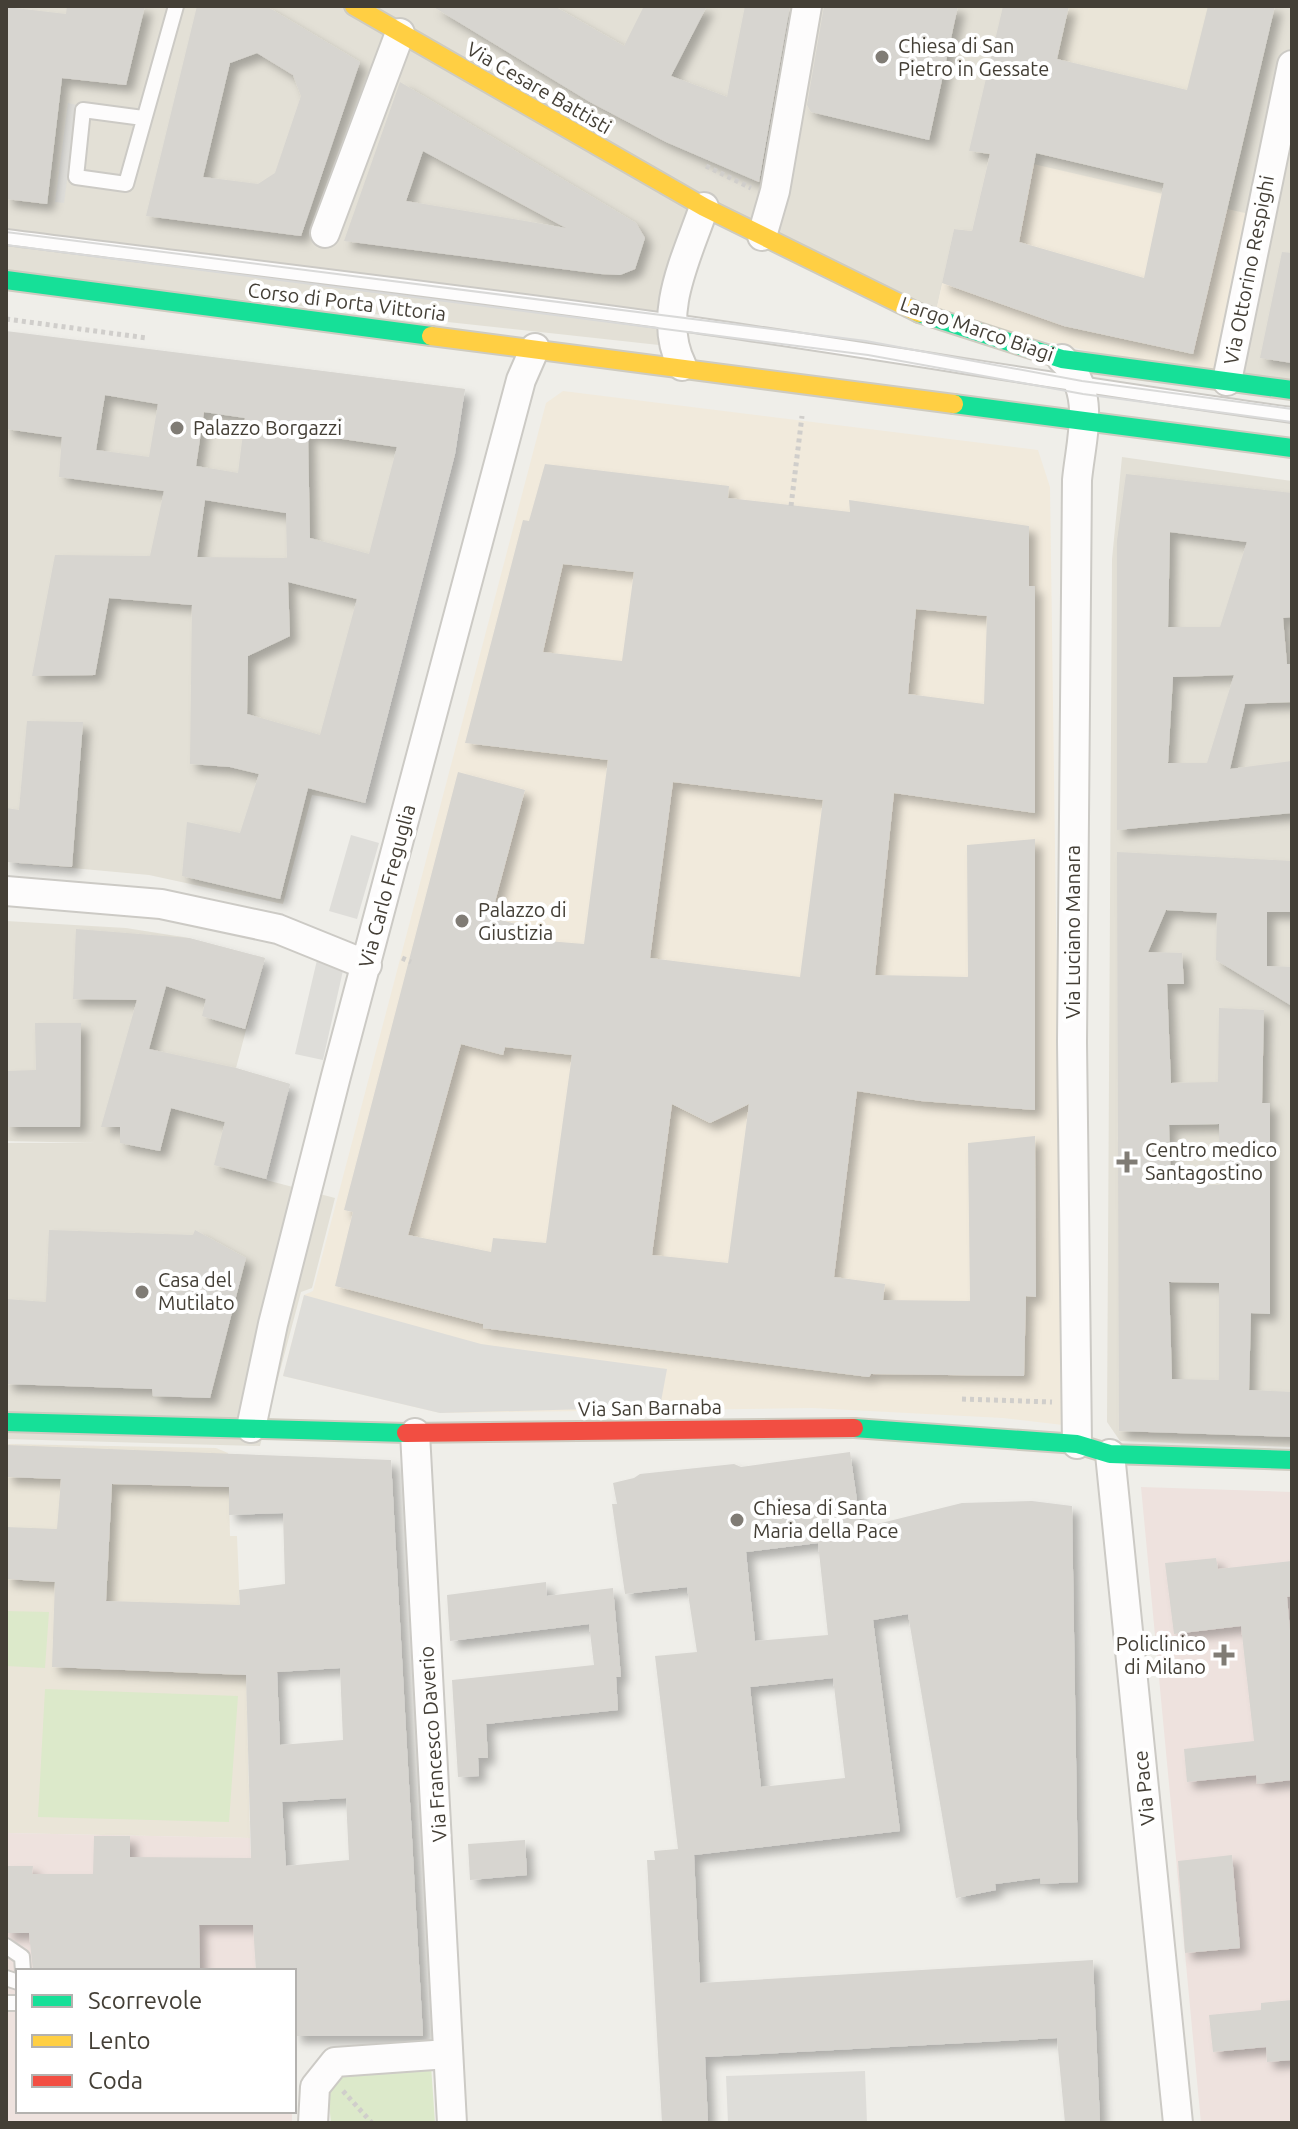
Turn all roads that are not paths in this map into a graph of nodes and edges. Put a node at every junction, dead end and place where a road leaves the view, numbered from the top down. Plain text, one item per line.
1 (176, 6) edge
2 (354, 6) edge
3 (807, 6) edge
4 (400, 33) junction
5 (1292, 65) edge
6 (143, 118) junction
7 (1280, 172) edge
8 (704, 207) junction
9 (325, 233) dead end
10 (762, 236) junction
11 (6, 237) edge
12 (6, 280) edge
13 (671, 322) junction
14 (535, 348) junction
15 (1062, 359) junction
16 (682, 366) junction
17 (1227, 381) junction
18 (1082, 386) junction
19 (1292, 390) edge
20 (1292, 415) edge
21 (1084, 420) junction
22 (1292, 448) edge
23 (6, 891) edge
24 (367, 965) junction
25 (6, 1422) edge
26 (251, 1428) junction
27 (415, 1433) junction
28 (1077, 1444) junction
29 (1110, 1454) junction
30 (1292, 1460) edge
31 (6, 1946) edge
32 (23, 1969) edge
33 (448, 2054) junction
34 (313, 2123) edge
35 (452, 2123) edge
36 (1178, 2123) edge

1 - 6 lane
2 - 4 street, Via Cesare Battisti
3 - 10 street
4 - 8 street, Via Cesare Battisti
4 - 9 street
5 - 7 street, Via Ottorino Respighi
6 - 6 lane
7 - 17 street, Via Ottorino Respighi
8 - 10 street, Largo Marco Biagi
8 - 13 street
10 - 15 street, Largo Marco Biagi
11 - 13 lane, Corso di Porta Vittoria
12 - 14 street, Corso di Porta Vittoria
13 - 16 street
13 - 18 lane, Corso di Porta Vittoria
14 - 16 street, Corso di Porta Vittoria
14 - 24 street, Via Carlo Freguglia
15 - 17 street
15 - 18 street, Largo Marco Biagi
16 - 21 street
17 - 19 street
18 - 20 lane, Corso di Porta Vittoria
18 - 21 street
21 - 22 street
21 - 28 street, Via Luciano Manara
23 - 24 street
24 - 26 street, Via Carlo Freguglia
25 - 26 street, Via San Barnaba
26 - 27 street, Via San Barnaba
27 - 28 street, Via San Barnaba
27 - 33 street, Via Francesco Daverio
28 - 29 street, Via San Barnaba
29 - 30 street, Via San Barnaba
29 - 36 street, Via Pace
31 - 32 lane
33 - 34 street
33 - 35 street, Via Francesco Daverio

